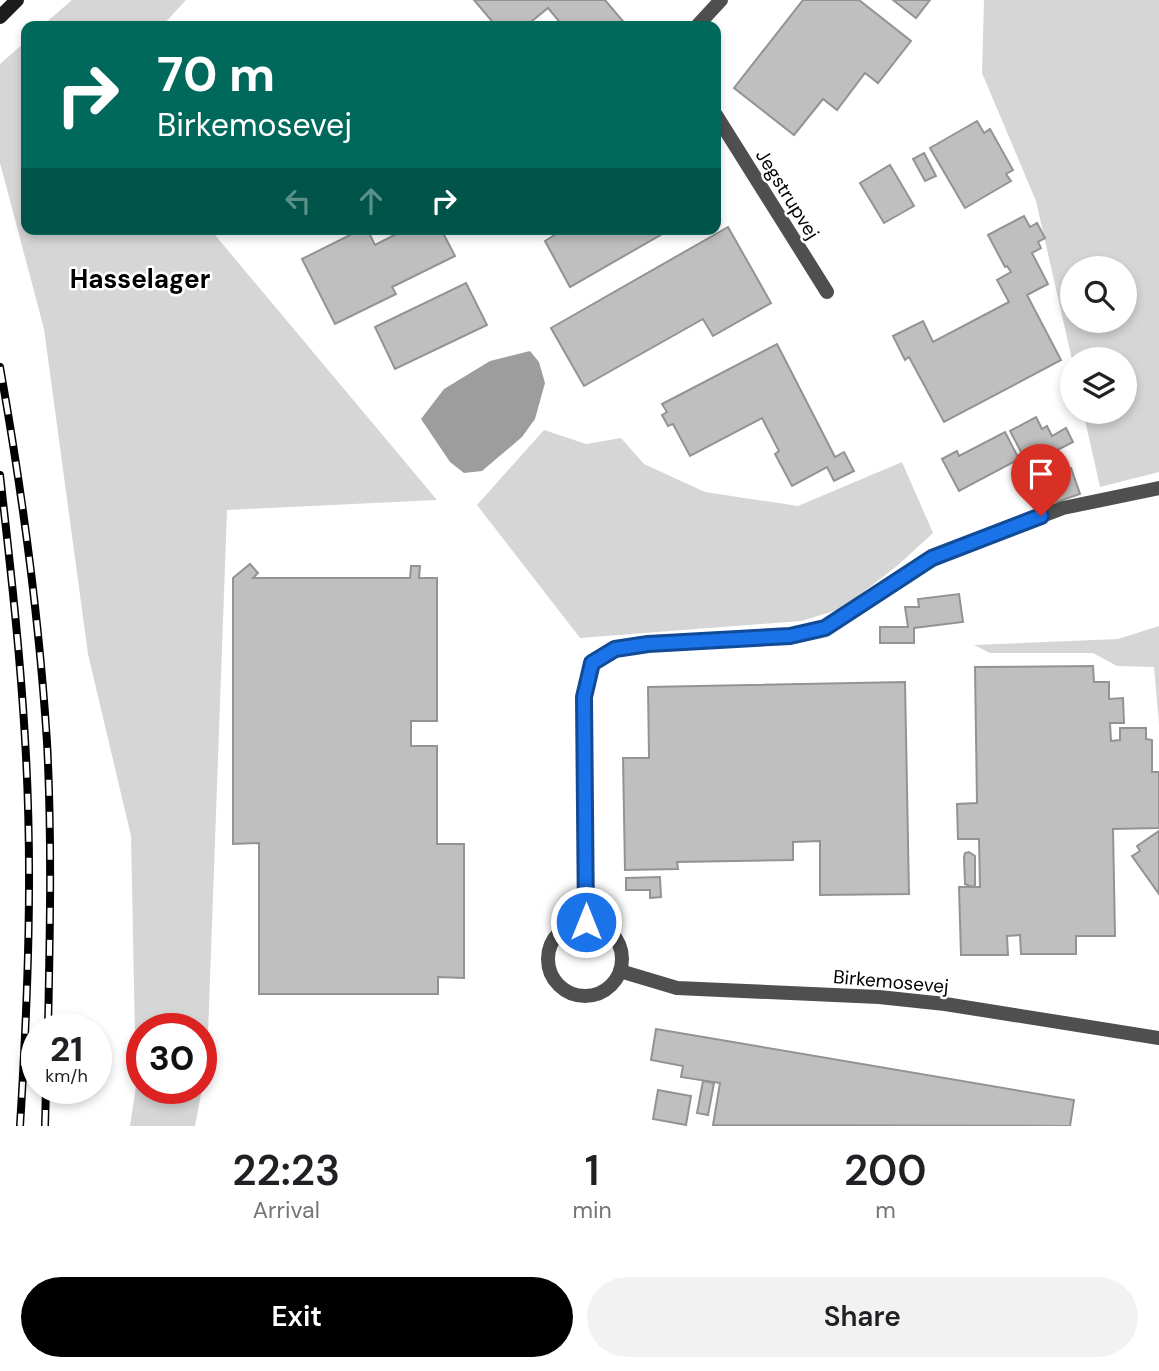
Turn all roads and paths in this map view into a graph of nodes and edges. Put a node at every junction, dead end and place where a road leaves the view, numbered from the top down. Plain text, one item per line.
1 (6, 0) edge
2 (17, 0) edge
3 (721, 0) edge
4 (0, 4) edge
5 (0, 17) edge
6 (702, 21) edge
7 (721, 123) edge
8 (827, 292) dead end
9 (1159, 488) edge
10 (586, 922) junction
11 (620, 971) junction
12 (1159, 1038) edge

1 - 4 main road
2 - 5 main road
3 - 6 street
7 - 8 street, Jegstrupvej
9 - 10 street
10 - 11 street
10 - 11 street
11 - 12 street, Birkemosevej

